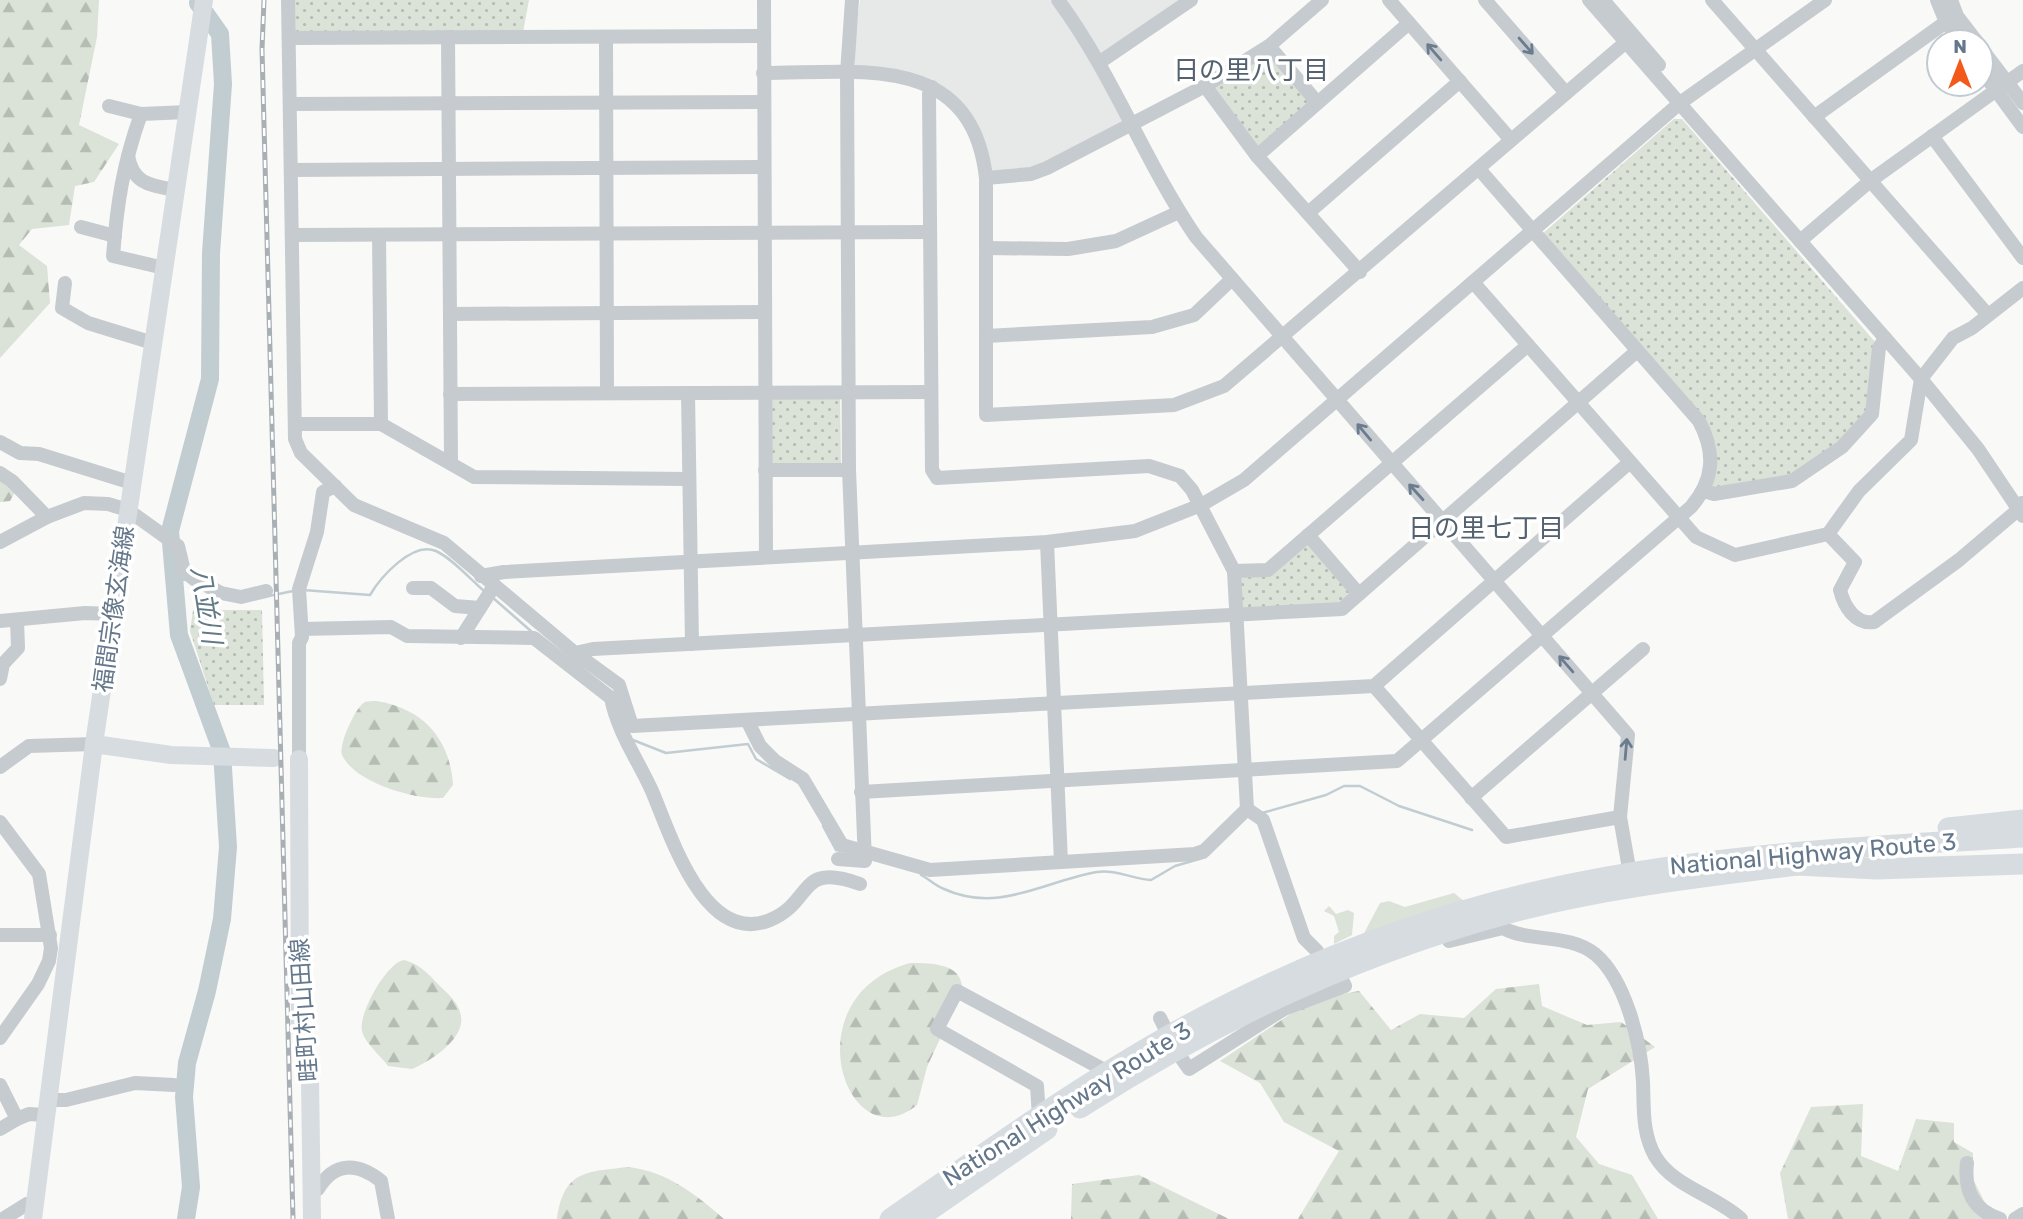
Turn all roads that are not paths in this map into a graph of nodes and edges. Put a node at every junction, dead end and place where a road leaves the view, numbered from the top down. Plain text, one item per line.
1 (204, 0) edge
2 (288, 0) edge
3 (764, 0) edge
4 (852, 0) edge
5 (1058, 0) edge
6 (1191, 0) edge
7 (1322, 0) edge
8 (1390, 0) edge
9 (1485, 0) edge
10 (1589, 0) edge
11 (1603, 0) edge
12 (1712, 0) edge
13 (1825, 0) edge
14 (1937, 0) edge
15 (1951, 0) edge
16 (1946, 22) junction
17 (1409, 23) junction
18 (1950, 28) edge
19 (1966, 28) edge
20 (763, 36) junction
21 (448, 37) junction
22 (606, 37) junction
23 (290, 38) junction
24 (1626, 42) junction
25 (1269, 46) junction
26 (1756, 49) junction
27 (1100, 62) junction
28 (2023, 71) edge
29 (763, 73) junction
30 (847, 73) junction
31 (1995, 75) edge
32 (1460, 81) junction
33 (1995, 81) edge
34 (1205, 86) junction
35 (2001, 86) junction
36 (932, 87) junction
37 (1566, 93) junction
38 (1684, 100) junction
39 (606, 102) junction
40 (763, 102) junction
41 (1317, 102) junction
42 (448, 103) junction
43 (2023, 103) edge
44 (290, 104) junction
45 (109, 106) dead end
46 (187, 112) junction
47 (141, 114) junction
48 (1814, 117) junction
49 (1132, 124) junction
50 (2023, 127) edge
51 (1932, 136) junction
52 (1511, 140) junction
53 (128, 152) junction
54 (1257, 156) junction
55 (763, 167) junction
56 (607, 168) junction
57 (449, 169) junction
58 (1479, 169) junction
59 (291, 170) junction
60 (986, 178) junction
61 (1870, 181) junction
62 (175, 190) junction
63 (1179, 212) junction
64 (1308, 213) junction
65 (81, 227) dead end
66 (847, 232) junction
67 (929, 232) junction
68 (1532, 232) junction
69 (606, 233) junction
70 (764, 233) junction
71 (379, 234) junction
72 (449, 234) junction
73 (292, 235) junction
74 (114, 236) junction
75 (1803, 239) junction
76 (986, 248) junction
77 (2023, 258) edge
78 (164, 268) junction
79 (1360, 272) junction
80 (1232, 279) junction
81 (1473, 282) junction
82 (65, 283) dead end
83 (2023, 288) edge
84 (765, 312) junction
85 (450, 314) junction
86 (607, 314) junction
87 (1988, 315) junction
88 (986, 337) junction
89 (1283, 338) junction
90 (1885, 338) junction
91 (153, 343) junction
92 (1528, 345) junction
93 (1637, 351) junction
94 (1924, 376) junction
95 (931, 391) junction
96 (849, 392) junction
97 (607, 393) junction
98 (688, 393) junction
99 (766, 393) junction
100 (450, 394) junction
101 (1338, 401) junction
102 (1579, 403) junction
103 (295, 424) junction
104 (381, 424) junction
105 (0, 442) edge
106 (451, 463) junction
107 (1390, 463) junction
108 (1630, 463) junction
109 (765, 470) junction
110 (849, 470) junction
111 (0, 474) edge
112 (688, 479) junction
113 (132, 483) junction
114 (335, 486) junction
115 (1704, 491) junction
116 (1201, 505) junction
117 (2022, 505) edge
118 (128, 510) junction
119 (47, 517) junction
120 (1678, 517) junction
121 (1443, 522) junction
122 (1828, 534) junction
123 (1308, 535) junction
124 (0, 542) edge
125 (1047, 542) junction
126 (850, 554) junction
127 (766, 558) junction
128 (689, 562) junction
129 (1234, 571) junction
130 (481, 576) junction
131 (1493, 581) junction
132 (494, 586) junction
133 (413, 588) dead end
134 (266, 591) dead end
135 (1359, 594) junction
136 (480, 608) junction
137 (113, 614) junction
138 (1235, 615) junction
139 (0, 621) edge
140 (17, 621) junction
141 (1048, 625) junction
142 (302, 629) junction
143 (854, 635) junction
144 (1540, 635) junction
145 (461, 638) junction
146 (692, 644) junction
147 (1643, 649) dead end
148 (575, 653) junction
149 (0, 679) edge
150 (1374, 686) junction
151 (1240, 693) junction
152 (1591, 693) junction
153 (1051, 704) junction
154 (857, 713) junction
155 (747, 720) junction
156 (625, 724) junction
157 (1421, 740) junction
158 (94, 744) junction
159 (274, 758) dead end
160 (299, 759) joint
161 (0, 767) edge
162 (1244, 772) junction
163 (1056, 781) junction
164 (861, 792) junction
165 (1471, 799) junction
166 (1247, 809) junction
167 (1620, 817) junction
168 (2023, 820) edge
169 (0, 822) edge
170 (2023, 836) edge
171 (865, 850) junction
172 (2023, 851) edge
173 (838, 859) dead end
174 (1795, 859) junction
175 (1061, 862) junction
176 (2023, 864) edge
177 (1631, 881) junction
178 (860, 884) dead end
179 (0, 935) edge
180 (56, 944) junction
181 (1317, 951) dead end
182 (1367, 960) junction
183 (1342, 980) dead end
184 (0, 1038) edge
185 (1182, 1059) dead end
186 (1108, 1072) junction
187 (0, 1085) edge
188 (174, 1086) dead end
189 (45, 1108) junction
190 (1039, 1117) junction
191 (17, 1119) junction
192 (0, 1129) edge
193 (1967, 1163) dead end
194 (310, 1191) junction
195 (33, 1211) edge
196 (2023, 1214) edge
197 (3, 1219) edge
198 (312, 1219) edge
199 (388, 1219) edge
200 (890, 1219) edge
201 (918, 1219) edge
202 (1741, 1219) edge
203 (2000, 1219) edge
204 (2015, 1219) edge

1 - 46 main road, 福間宗像玄海線
2 - 23 street
3 - 20 street
4 - 30 street
5 - 27 street
6 - 27 street
7 - 25 street
8 - 17 street
9 -> 37 street
10 - 24 street
11 - 38 street
12 - 26 street
13 - 26 street
14 - 16 street
15 - 19 street
16 - 18 street
16 - 48 street
32 -> 17 street
17 - 41 street
20 - 22 street
20 - 29 street
21 - 22 street
21 - 23 street
21 - 42 street
22 - 39 street
23 - 44 street
24 - 37 street
24 - 38 street
25 - 34 street
25 - 41 street
26 - 38 street
26 - 48 street
27 - 49 street
28 - 35 street
29 - 30 street
29 - 40 street
30 - 36 street
30 - 66 street
31 - 35 street
32 - 52 street
32 - 64 street
33 - 35 street
34 - 49 street
34 - 54 street
35 - 43 street
35 - 50 street
35 - 51 street
36 - 60 street
36 - 67 street
37 - 52 street
38 - 68 street
38 - 75 street
39 - 40 street
39 - 42 street
39 - 56 street
40 - 55 street
41 - 54 street
42 - 44 street
42 - 57 street
44 - 59 street
45 - 47 street
46 - 47 street
46 - 62 main road, 福間宗像玄海線
47 - 53 street
48 - 61 street
49 - 60 street
49 - 63 street
51 - 61 street
51 - 77 street
52 - 58 street
53 - 62 street
53 - 74 street
54 - 64 street
55 - 56 street
55 - 70 street
56 - 57 street
56 - 69 street
57 - 59 street
57 - 72 street
58 - 68 street
58 - 79 street
59 - 73 street
60 - 76 street
61 - 75 street
61 - 87 street
62 - 78 main road, 福間宗像玄海線
63 - 76 street
63 - 80 street
64 - 79 street
65 - 74 street
66 - 67 street
66 - 70 street
66 - 96 street
67 - 95 street
68 - 81 street
68 - 93 street
69 - 70 street
69 - 72 street
69 - 86 street
70 - 84 street
71 - 72 street
71 - 73 street
71 - 104 street
72 - 85 street
73 - 103 street
74 - 78 street
75 - 90 street
75 - 94 street
76 - 88 street
78 - 91 main road, 福間宗像玄海線
79 - 89 street
80 - 88 street
80 - 89 street
81 - 92 street
81 - 101 street
82 - 91 street
83 - 87 street
84 - 86 street
84 - 99 street
85 - 86 street
85 - 100 street
86 - 97 street
87 - 94 street
88 - 89 street
89 - 101 street
90 - 94 street
90 - 115 street
91 - 113 main road, 福間宗像玄海線
92 - 102 street
92 - 107 street
93 - 102 street
93 - 115 street
94 - 117 street
94 - 122 street
95 - 96 street
95 - 116 street
96 - 99 street
96 - 110 street
97 - 98 street
97 - 100 street
98 - 99 street
98 - 112 street
99 - 109 street
100 - 106 street
107 -> 101 street
101 - 116 street
102 - 108 street
102 - 121 street
103 - 104 street
103 - 114 street
104 - 106 street
105 - 113 street
106 - 112 street
121 -> 107 street
107 - 123 street
108 - 120 street
108 - 131 street
109 - 110 street
109 - 127 street
110 - 126 street
111 - 119 street
112 - 128 street
113 - 118 main road, 福間宗像玄海線
114 - 130 street
114 - 142 street
115 - 120 street
116 - 125 street
116 - 129 street
117 - 122 street
118 - 119 street
118 - 134 street
118 - 137 main road, 福間宗像玄海線
119 - 124 street
120 - 122 street
120 - 144 street
121 - 131 street
121 - 135 street
123 - 129 street
123 - 135 street
125 - 126 street
125 - 141 street
126 - 127 street
126 - 143 street
127 - 128 street
128 - 130 street
128 - 146 street
129 - 138 street
130 - 132 street
131 - 144 street
131 - 150 street
132 - 136 street
132 - 148 street
133 - 136 street
135 - 138 street
136 - 145 street
137 - 140 street
137 - 158 main road, 福間宗像玄海線
138 - 141 street
138 - 151 street
139 - 140 street
140 - 149 street
141 - 143 street
141 - 153 street
142 - 145 street
142 - 160 street
143 - 146 street
143 - 154 street
152 -> 144 street
144 - 157 street
145 - 156 street
146 - 148 street
147 - 152 street
148 - 156 street
150 - 151 street
150 - 157 street
151 - 153 street
151 - 162 street
152 - 165 street
167 -> 152 street
153 - 154 street
153 - 163 street
154 - 155 street
154 - 164 street
155 - 156 street
155 - 171 street
156 - 178 street
157 - 162 street
157 - 165 street
158 - 159 main road
158 - 161 street
158 - 180 main road, 福間宗像玄海線
160 - 194 main road, 畦町村山田線
162 - 163 street
162 - 166 street
163 - 164 street
163 - 175 street
164 - 171 street
165 - 167 street
166 - 175 street
166 - 181 street
167 - 177 street
168 - 174 highway
169 - 180 street
170 - 174 highway, National Highway Route 3
171 - 173 street
171 - 175 street
172 - 174 highway, National Highway Route 3
174 - 176 highway
174 - 177 highway, National Highway Route 3
177 - 182 highway, National Highway Route 3
177 - 186 highway, National Highway Route 3
179 - 180 street
180 - 184 street
180 - 189 main road, 福間宗像玄海線
182 - 201 highway, National Highway Route 3
182 - 202 street
183 - 185 street
186 - 190 highway, National Highway Route 3
186 - 190 street
187 - 191 street
188 - 189 street
189 - 191 street
189 - 195 main road, 福間宗像玄海線
190 - 200 highway, National Highway Route 3
191 - 192 street
193 - 203 street
194 - 198 main road, 畦町村山田線
194 - 199 street
195 - 197 street
196 - 204 street

